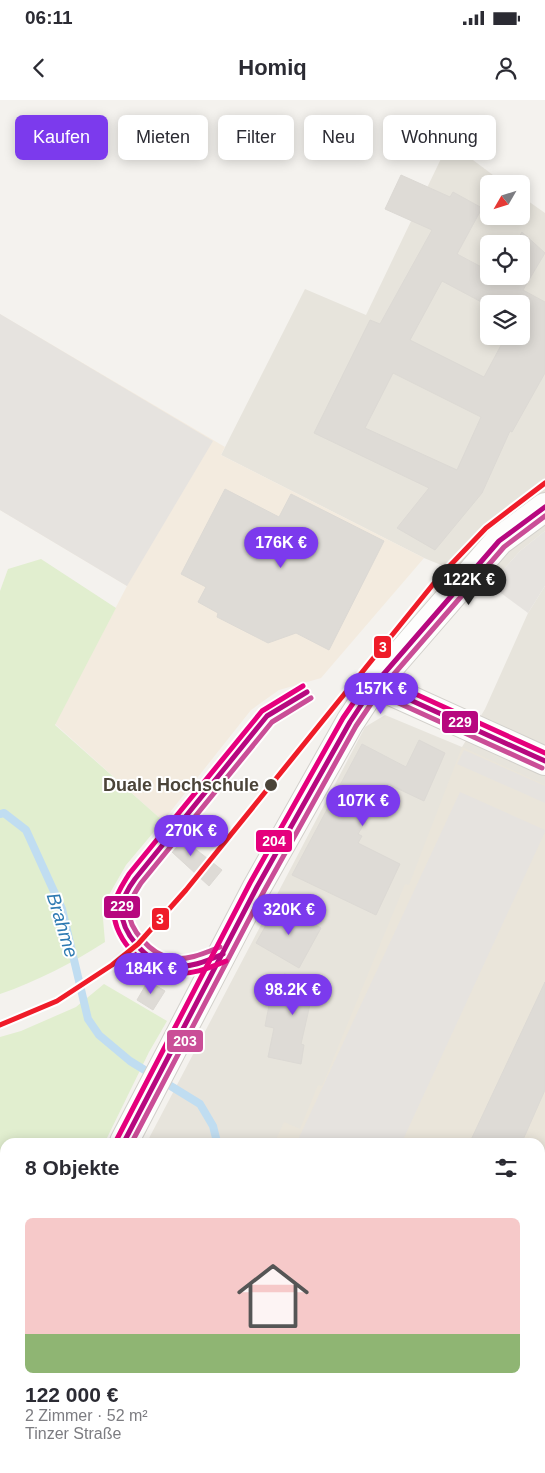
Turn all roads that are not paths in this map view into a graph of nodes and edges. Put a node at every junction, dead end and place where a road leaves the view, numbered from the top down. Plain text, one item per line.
1 (545, 507) edge
2 (375, 684) junction
3 (545, 761) edge
4 (126, 1138) edge

1 - 2 street
2 - 3 street
2 - 4 street

